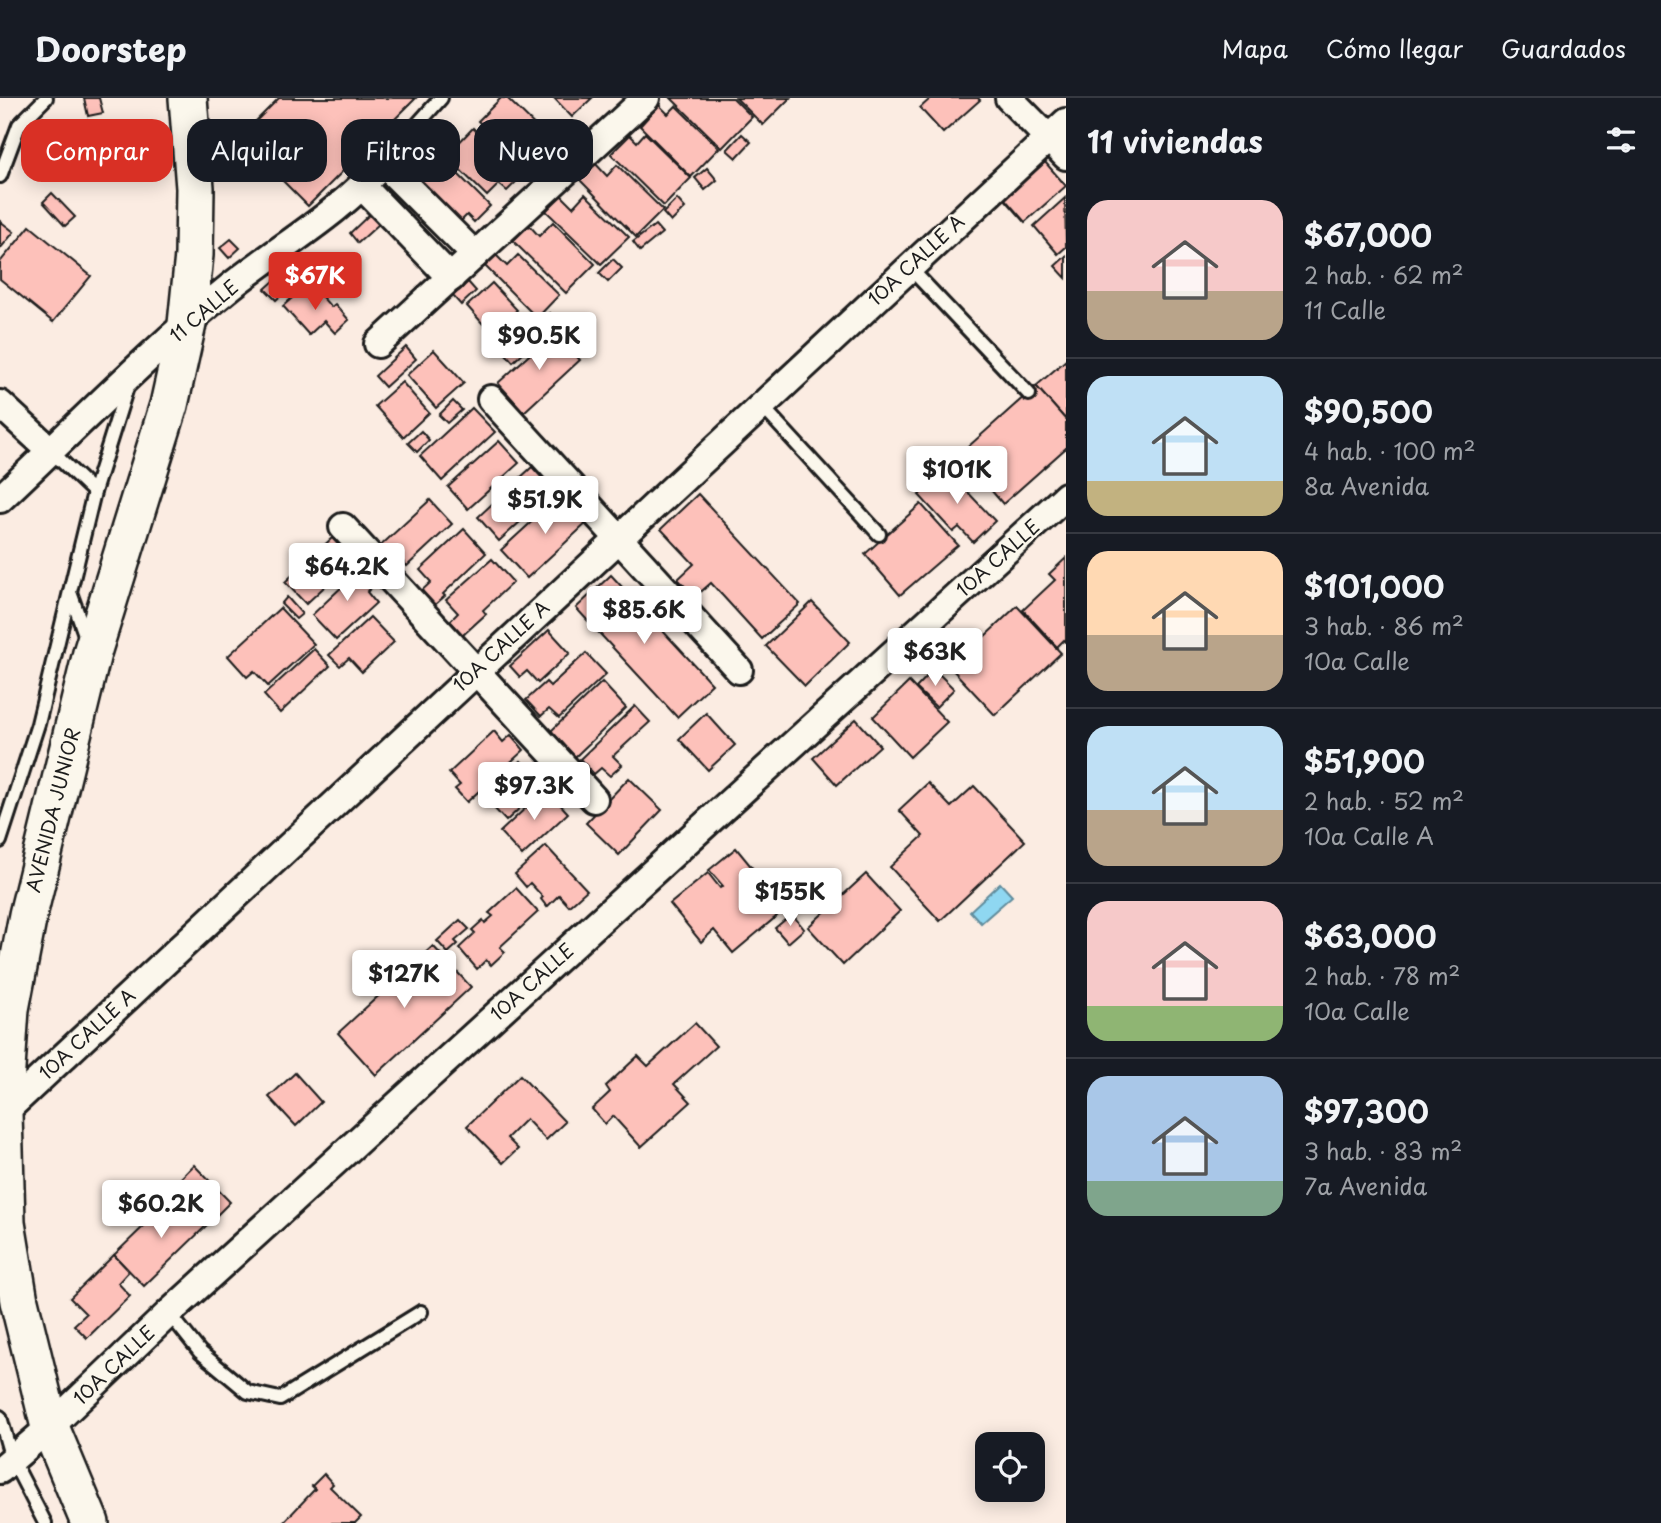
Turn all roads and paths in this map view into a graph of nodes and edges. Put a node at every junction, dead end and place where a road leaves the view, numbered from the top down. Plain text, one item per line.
1 (46, 98) edge
2 (188, 98) edge
3 (441, 98) edge
4 (646, 98) edge
5 (1009, 98) edge
6 (422, 119) edge
7 (1060, 138) edge
8 (0, 176) edge
9 (367, 182) edge
10 (402, 182) edge
11 (363, 187) junction
12 (475, 255) junction
13 (909, 267) junction
14 (450, 278) junction
15 (187, 324) junction
16 (378, 344) dead end
17 (130, 377) junction
18 (1029, 394) dead end
19 (491, 399) dead end
20 (0, 404) edge
21 (760, 405) junction
22 (51, 451) junction
23 (94, 492) junction
24 (1066, 496) edge
25 (0, 499) edge
26 (344, 527) dead end
27 (879, 534) dead end
28 (618, 537) junction
29 (70, 594) junction
30 (92, 653) junction
31 (738, 670) dead end
32 (474, 671) junction
33 (594, 799) dead end
34 (0, 841) edge
35 (2, 1114) edge
36 (421, 1312) dead end
37 (169, 1313) junction
38 (0, 1417) edge
39 (50, 1427) junction
40 (6, 1465) edge
41 (45, 1523) edge
42 (90, 1523) edge

1 - 8 lane
2 - 15 main road, AVENIDA JUNIOR
3 - 6 lane, 11 CALLE
4 - 12 street
5 - 7 street
7 - 13 street, 10A CALLE A
9 - 11 street, 11 CALLE
10 - 12 street
11 - 14 street
11 - 15 street, 11 CALLE
12 - 14 street
13 - 18 lane
13 - 21 street, 10A CALLE A
14 - 16 street
15 - 17 street, 11 CALLE
15 - 30 main road, AVENIDA JUNIOR
17 - 22 street, 11 CALLE
17 - 23 lane
19 - 28 street
20 - 22 street
21 - 27 lane
21 - 28 street, 10A CALLE A
22 - 23 lane
22 - 25 street, 11 CALLE
23 - 29 lane
24 - 37 street, 10A CALLE
26 - 32 street
28 - 31 street
28 - 32 street, 10A CALLE A
29 - 30 lane
29 - 34 lane
30 - 35 main road, AVENIDA JUNIOR
32 - 33 street
32 - 35 street, 10A CALLE A
35 - 39 main road, AVENIDA JUNIOR
36 - 37 lane
37 - 39 street, 10A CALLE
38 - 40 lane
39 - 40 street, 10A CALLE
39 - 42 main road, AVENIDA JUNIOR
40 - 41 lane

